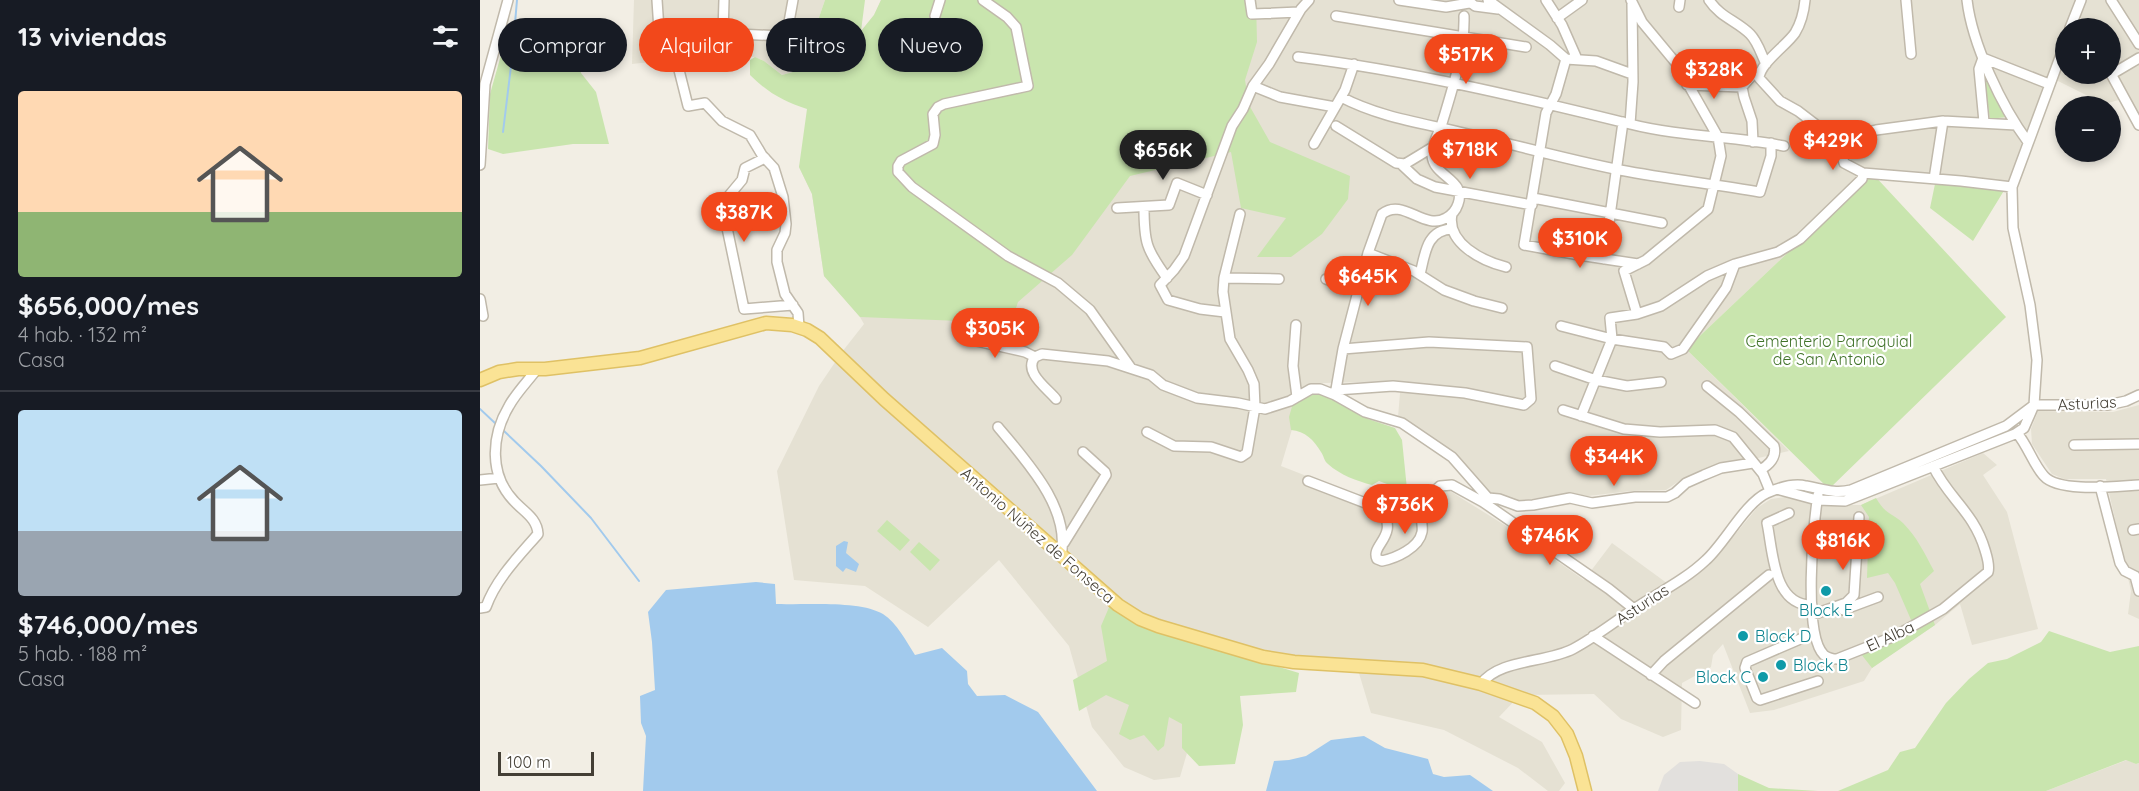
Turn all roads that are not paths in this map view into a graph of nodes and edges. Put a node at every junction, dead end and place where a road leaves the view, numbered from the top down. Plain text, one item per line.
1 (508, 0) edge
2 (657, 0) edge
3 (724, 0) edge
4 (793, 0) edge
5 (940, 0) edge
6 (984, 0) edge
7 (1250, 0) edge
8 (1309, 0) edge
9 (1399, 0) edge
10 (1488, 0) edge
11 (1546, 0) edge
12 (1582, 0) edge
13 (1709, 0) edge
14 (1805, 0) edge
15 (1906, 0) edge
16 (1967, 0) edge
17 (2081, 0) edge
18 (2111, 0) edge
19 (1632, 1) edge
20 (1468, 2) edge
21 (1499, 9) junction
22 (1299, 12) junction
23 (935, 16) dead end
24 (1336, 16) dead end
25 (1464, 16) dead end
26 (656, 18) edge
27 (723, 18) edge
28 (1557, 18) junction
29 (2075, 18) edge
30 (754, 35) edge
31 (1464, 36) junction
32 (2139, 44) edge
33 (1526, 47) dead end
34 (1911, 54) dead end
35 (1298, 57) dead end
36 (1983, 58) junction
37 (2139, 58) edge
38 (1566, 59) junction
39 (1577, 59) junction
40 (1354, 64) junction
41 (1766, 64) junction
42 (2121, 68) edge
43 (2055, 69) edge
44 (680, 72) edge
45 (1759, 73) junction
46 (1632, 75) junction
47 (1453, 82) junction
48 (2049, 84) junction
49 (2117, 84) edge
50 (1687, 85) junction
51 (1253, 86) junction
52 (1743, 87) junction
53 (1341, 97) junction
54 (1550, 104) junction
55 (1335, 107) junction
56 (1943, 121) junction
57 (1984, 122) junction
58 (1627, 123) junction
59 (2139, 125) edge
60 (1336, 126) dead end
61 (2016, 126) junction
62 (1441, 128) junction
63 (1718, 137) junction
64 (1839, 141) junction
65 (1753, 142) junction
66 (2028, 142) junction
67 (1771, 143) junction
68 (1314, 144) dead end
69 (1784, 146) dead end
70 (1433, 147) junction
71 (1540, 152) junction
72 (765, 158) junction
73 (1401, 164) junction
74 (480, 165) edge
75 (1617, 169) junction
76 (1863, 173) junction
77 (1934, 179) junction
78 (1714, 184) junction
79 (2012, 187) junction
80 (1460, 192) junction
81 (1207, 195) junction
82 (1532, 202) junction
83 (1144, 207) junction
84 (1117, 208) dead end
85 (1240, 214) dead end
86 (1452, 214) junction
87 (1611, 215) junction
88 (1662, 223) dead end
89 (1452, 229) junction
90 (1368, 254) junction
91 (1604, 259) junction
92 (1640, 264) junction
93 (1735, 264) junction
94 (1506, 267) dead end
95 (1420, 274) junction
96 (1167, 278) junction
97 (1224, 278) junction
98 (1279, 279) dead end
99 (1326, 279) dead end
100 (1359, 291) junction
101 (480, 299) edge
102 (793, 305) junction
103 (1502, 308) dead end
104 (1225, 312) junction
105 (1637, 314) junction
106 (483, 316) dead end
107 (1296, 325) dead end
108 (1561, 326) dead end
109 (799, 327) junction
110 (963, 338) dead end
111 (1612, 339) junction
112 (1343, 349) junction
113 (1035, 357) junction
114 (1555, 366) dead end
115 (1131, 368) junction
116 (537, 369) junction
117 (480, 380) edge
118 (1596, 380) junction
119 (1661, 382) dead end
120 (1707, 386) dead end
121 (1335, 393) junction
122 (2139, 395) edge
123 (1298, 397) junction
124 (1056, 399) dead end
125 (2034, 405) junction
126 (1255, 407) junction
127 (1563, 410) dead end
128 (1581, 416) junction
129 (998, 428) dead end
130 (1147, 432) dead end
131 (2018, 433) junction
132 (2139, 444) edge
133 (2074, 445) dead end
134 (1083, 452) dead end
135 (1933, 466) junction
136 (1756, 467) junction
137 (499, 478) junction
138 (480, 480) edge
139 (1308, 481) dead end
140 (2139, 485) edge
141 (2100, 486) junction
142 (1775, 490) junction
143 (1819, 490) junction
144 (1485, 500) junction
145 (1817, 500) junction
146 (1790, 513) dead end
147 (1859, 517) dead end
148 (1063, 550) junction
149 (1769, 575) dead end
150 (2137, 575) edge
151 (2139, 591) edge
152 (1878, 597) dead end
153 (1812, 605) junction
154 (480, 608) edge
155 (1634, 609) junction
156 (1813, 618) junction
157 (1814, 633) junction
158 (1593, 636) junction
159 (1651, 675) junction
160 (1818, 681) dead end
161 (1481, 684) junction
162 (1695, 703) dead end
163 (1585, 791) edge

1 - 74 street
2 - 26 street
3 - 27 street
4 - 30 street
5 - 23 street
6 - 115 street
7 - 22 street
8 - 22 street
9 - 20 street
10 - 21 street
11 - 28 street
12 - 28 street
13 - 41 street
14 - 41 street
15 - 34 street
16 - 36 street
17 - 29 street
18 - 32 street
19 - 46 street
19 - 50 street
20 - 21 street
21 - 38 street
22 - 51 street
24 - 31 street
25 - 31 street
28 - 39 street
31 - 33 street
31 - 47 street
35 - 40 street
36 - 48 street
36 - 57 street
36 - 61 street
37 - 42 street
38 - 39 street
38 - 54 street
39 - 46 street
40 - 47 street
40 - 53 street
41 - 45 street
43 - 48 street
44 - 72 street
45 - 52 street
45 - 64 street
46 - 58 street
47 - 54 street
47 - 62 street
48 - 66 street
49 - 59 street
50 - 52 street
50 - 63 street
51 - 55 street
51 - 81 street
52 - 65 street
53 - 55 street
53 - 62 street
54 - 58 street
54 - 71 street
55 - 68 street
56 - 57 street
56 - 64 street
56 - 77 street
57 - 61 street
58 - 63 street
58 - 75 street
60 - 73 street
61 - 66 street
62 - 70 street
62 - 71 street
63 - 65 street
63 - 78 street
64 - 76 street
65 - 67 street
66 - 79 street
67 - 69 street
67 - 78 street
70 - 73 street
70 - 80 street
71 - 75 street
71 - 82 street
72 - 102 street
72 - 102 street
73 - 80 street
75 - 78 street
75 - 87 street
76 - 77 street
76 - 93 street
77 - 79 street
78 - 92 street
79 - 125 street
80 - 82 street
80 - 86 street
81 - 83 street
81 - 96 street
82 - 87 street
82 - 91 street
83 - 84 street
83 - 96 street
85 - 97 street
86 - 89 street
86 - 90 street
87 - 88 street
87 - 91 street
89 - 94 street
89 - 95 street
90 - 95 street
90 - 100 street
91 - 92 street
92 - 105 street
93 - 105 street
93 - 111 street
95 - 103 street
96 - 104 street
97 - 98 street
97 - 104 street
99 - 100 street
100 - 112 street
101 - 106 street
102 - 109 street
104 - 126 street
105 - 111 street
107 - 123 street
108 - 111 street
109 - 116 main road, Antonio Núñez de Fonseca
109 - 148 main road, Antonio Núñez de Fonseca
110 - 113 street
111 - 118 street
112 - 121 street
112 - 121 street
113 - 115 street
113 - 124 street
114 - 118 street
115 - 126 street
116 - 117 main road, Antonio Núñez de Fonseca
116 - 137 street
118 - 119 street
118 - 128 street
120 - 136 street
121 - 123 street
121 - 144 street
122 - 125 street, Asturias
123 - 126 street
125 - 131 street, Asturias
125 - 143 street, Asturias
126 - 130 street
127 - 128 street
128 - 136 street
129 - 148 street
131 - 135 street
131 - 141 street
132 - 133 street
134 - 148 street
135 - 145 street
135 - 157 street, El Alba
136 - 142 street
136 - 144 street
137 - 138 street
137 - 154 street
139 - 144 street
140 - 141 street
141 - 150 street
142 - 143 street, Asturias
142 - 145 street
142 - 155 street, Asturias
143 - 145 street, El Alba
144 - 155 street
145 - 153 street, El Alba
146 - 153 street
147 - 156 street
148 - 161 main road, Antonio Núñez de Fonseca
149 - 159 street
150 - 151 street
152 - 156 street
153 - 156 street, El Alba
155 - 158 street, Asturias
156 - 157 street, El Alba
157 - 160 street
158 - 159 street
158 - 161 street, Asturias
159 - 162 street
161 - 163 main road, Antonio Núñez de Fonseca

